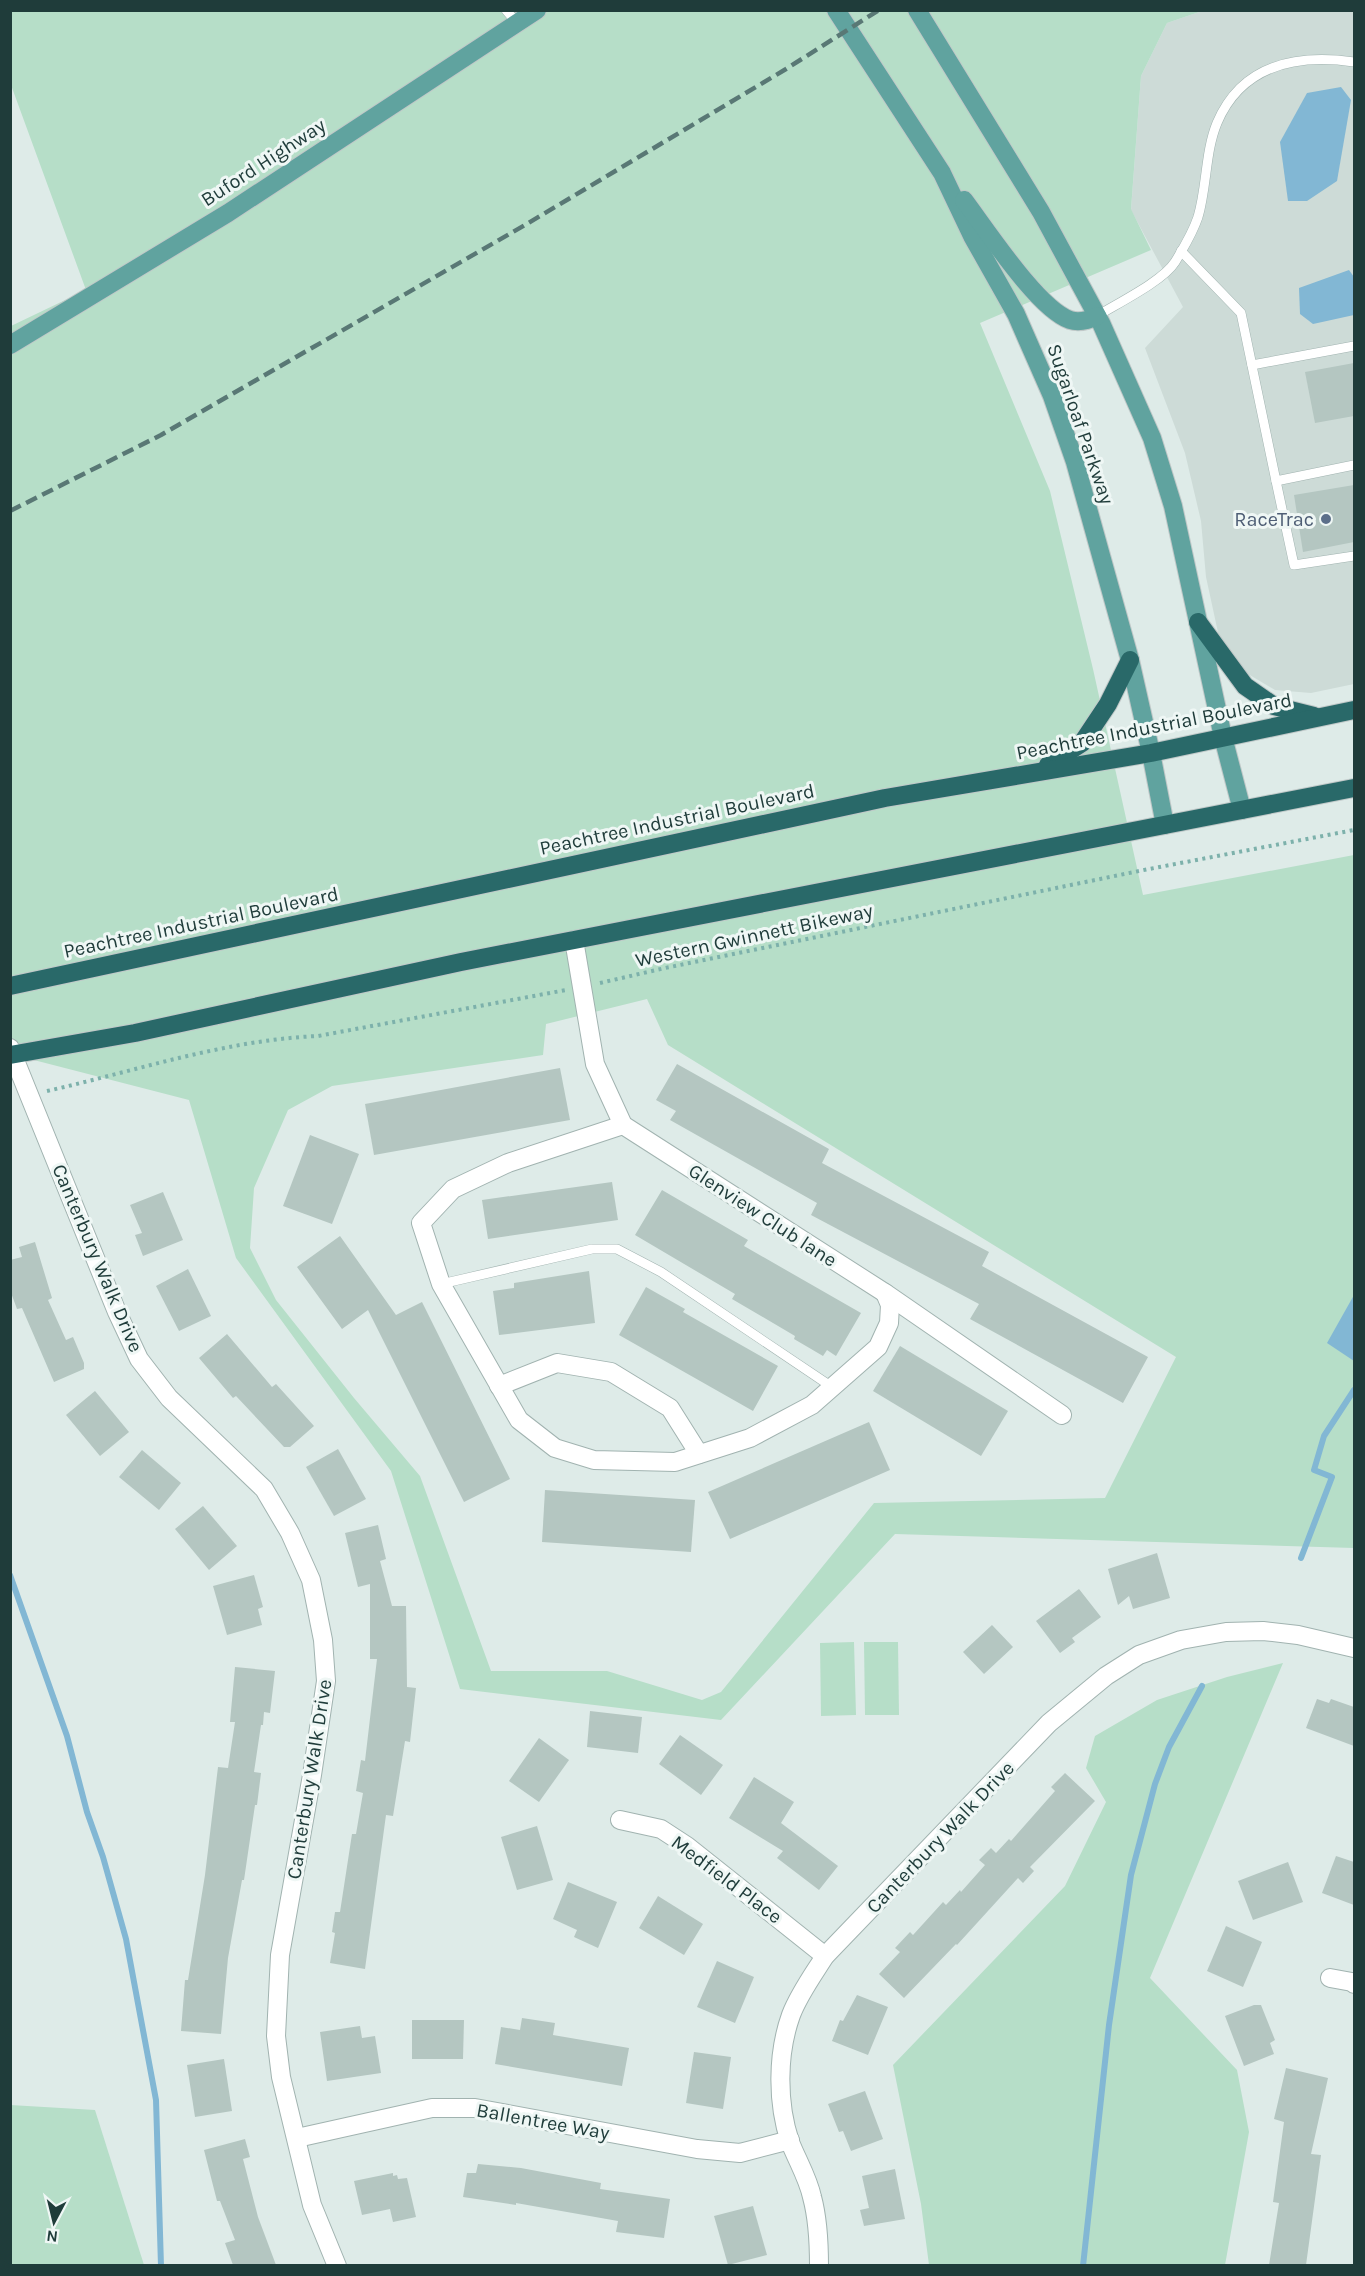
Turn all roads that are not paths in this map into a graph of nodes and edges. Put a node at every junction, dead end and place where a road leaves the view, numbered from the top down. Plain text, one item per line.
1 (537, 10) edge
2 (836, 10) edge
3 (917, 10) edge
4 (511, 16) edge
5 (1354, 62) edge
6 (942, 173) junction
7 (1180, 251) junction
8 (1097, 316) junction
9 (10, 345) edge
10 (1354, 346) edge
11 (1252, 365) junction
12 (1354, 465) edge
13 (1276, 481) junction
14 (1354, 556) edge
15 (1198, 622) junction
16 (1130, 660) junction
17 (1354, 710) edge
18 (1318, 718) junction
19 (1223, 737) junction
20 (1151, 753) junction
21 (1041, 770) junction
22 (1354, 788) edge
23 (1242, 810) junction
24 (1165, 825) junction
25 (574, 940) junction
26 (10, 986) edge
27 (12, 1053) edge
28 (623, 1125) junction
29 (441, 1284) junction
30 (885, 1293) junction
31 (499, 1386) junction
32 (832, 1387) junction
33 (1062, 1415) dead end
34 (699, 1454) junction
35 (1354, 1648) edge
36 (620, 1820) dead end
37 (825, 1956) junction
38 (1330, 1978) dead end
39 (1354, 1984) edge
40 (297, 2138) junction
41 (790, 2140) junction
42 (337, 2265) edge
43 (819, 2265) edge

1 - 4 main road, Buford Highway
2 - 6 main road, Sugarloaf Parkway
3 - 8 main road
4 - 9 main road, Buford Highway
5 - 7 lane
6 - 8 main road
6 - 16 main road, Sugarloaf Parkway
7 - 8 lane
7 - 11 lane
8 - 15 main road
10 - 11 lane
11 - 13 lane
12 - 13 lane
13 - 14 lane
15 - 18 highway
15 - 19 main road
16 - 20 main road, Sugarloaf Parkway
16 - 21 highway
17 - 18 highway, Peachtree Industrial Boulevard
18 - 19 highway, Peachtree Industrial Boulevard
19 - 20 highway, Peachtree Industrial Boulevard
19 - 23 main road
20 - 21 highway, Peachtree Industrial Boulevard
20 - 24 main road, Sugarloaf Parkway
21 - 26 highway, Peachtree Industrial Boulevard
22 - 23 highway
23 - 24 highway
24 - 25 highway
25 - 27 highway
25 - 28 street
27 - 40 street, Canterbury Walk Drive
28 - 29 street
28 - 30 street, Glenview Club lane
29 - 31 street
29 - 32 lane
30 - 32 street
30 - 33 street, Glenview Club lane
31 - 34 street
31 - 34 street
32 - 34 street
35 - 37 street, Canterbury Walk Drive
36 - 37 street, Medfield Place
37 - 41 street, Canterbury Walk Drive
38 - 39 street
40 - 41 street, Ballentree Way
40 - 42 street, Canterbury Walk Drive
41 - 43 street, Canterbury Walk Drive

